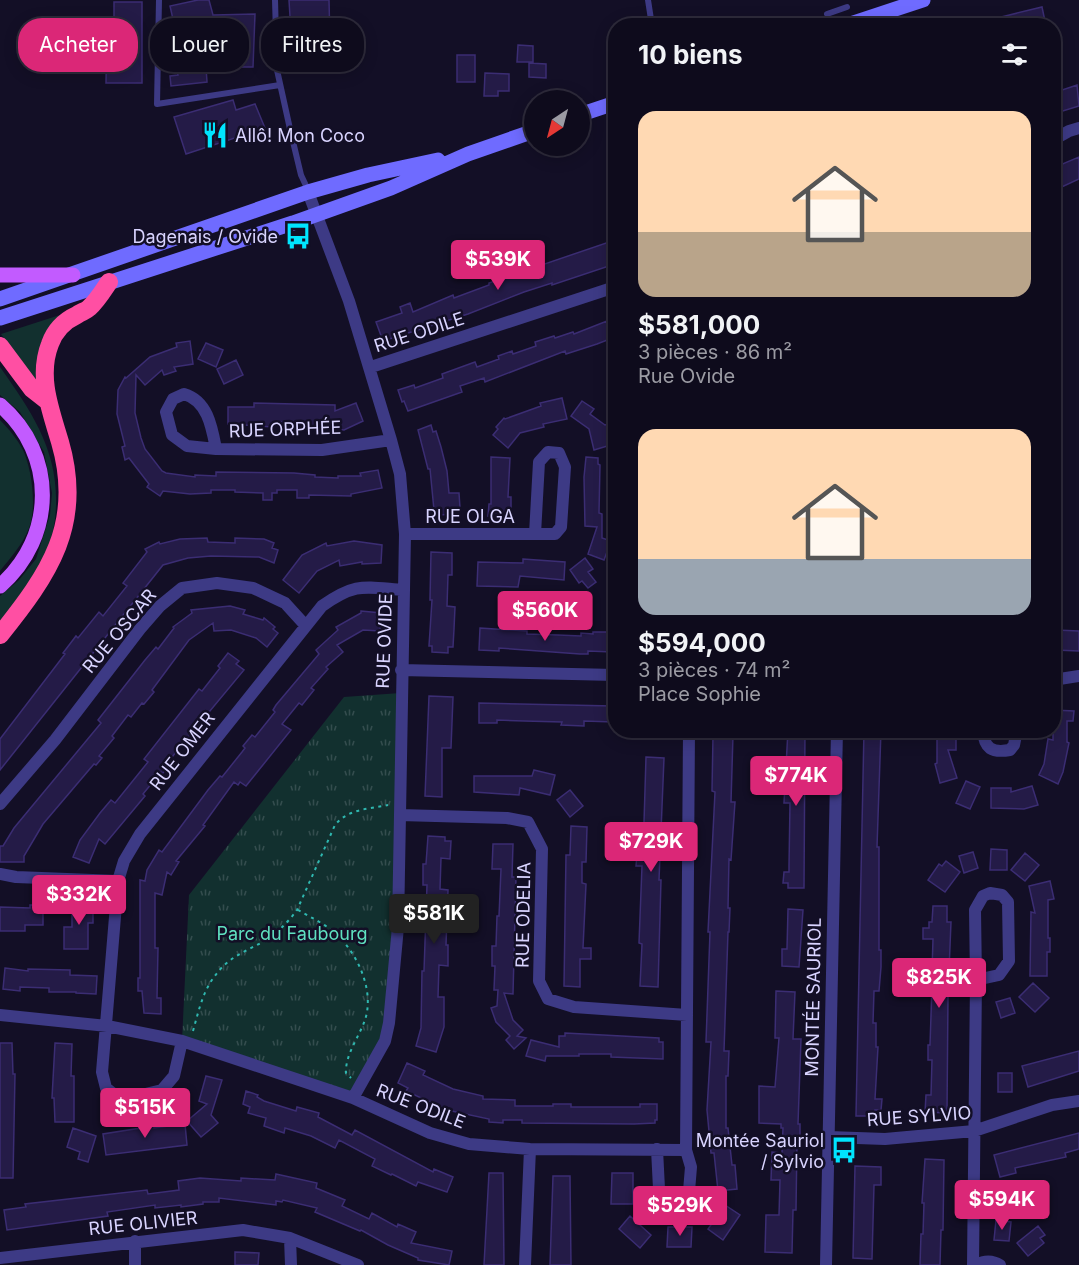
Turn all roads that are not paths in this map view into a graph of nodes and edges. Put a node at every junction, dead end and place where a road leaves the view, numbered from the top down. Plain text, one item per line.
1 (159, 0) edge
2 (275, 0) edge
3 (648, 0) edge
4 (923, 0) edge
5 (847, 7) dead end
6 (826, 14) dead end
7 (651, 18) edge
8 (868, 18) edge
9 (280, 84) junction
10 (608, 106) edge
11 (590, 112) edge
12 (1079, 128) edge
13 (524, 134) edge
14 (1061, 136) edge
15 (468, 154) junction
16 (308, 192) junction
17 (317, 214) junction
18 (0, 275) edge
19 (73, 275) junction
20 (109, 282) junction
21 (608, 289) edge
22 (0, 300) edge
23 (0, 318) edge
24 (0, 346) edge
25 (370, 367) junction
26 (46, 400) junction
27 (0, 405) edge
28 (392, 440) junction
29 (216, 449) junction
30 (405, 534) junction
31 (535, 534) junction
32 (0, 586) edge
33 (404, 590) junction
34 (305, 625) junction
35 (0, 634) edge
36 (401, 670) junction
37 (608, 675) edge
38 (1079, 676) edge
39 (1061, 679) edge
40 (690, 738) edge
41 (837, 738) edge
42 (984, 738) edge
43 (1015, 738) edge
44 (0, 804) edge
45 (400, 809) junction
46 (0, 874) edge
47 (118, 881) junction
48 (976, 980) junction
49 (0, 1015) edge
50 (687, 1015) junction
51 (107, 1026) junction
52 (186, 1042) junction
53 (353, 1098) junction
54 (1079, 1101) edge
55 (974, 1131) junction
56 (829, 1137) junction
57 (530, 1149) junction
58 (657, 1149) junction
59 (686, 1150) junction
60 (290, 1238) junction
61 (135, 1241) junction
62 (0, 1258) edge
63 (135, 1265) edge
64 (291, 1265) edge
65 (358, 1265) edge
66 (525, 1265) edge
67 (826, 1265) edge
68 (975, 1265) edge
69 (1000, 1265) edge

1 - 9 lane
2 - 9 lane
3 - 7 lane
4 - 8 main road
5 - 6 lane
9 - 16 lane
10 - 11 main road
12 - 14 street
13 - 15 main road
15 - 16 main road
15 - 17 main road
16 - 17 street, RUE OVIDE
16 - 19 main road
17 - 20 main road
17 - 25 street, RUE OVIDE
18 - 19 main road
19 - 22 main road
20 - 23 main road
20 - 26 highway
21 - 25 street, RUE ODILE
24 - 26 highway
25 - 28 street, RUE OVIDE
26 - 35 highway
27 - 32 main road
28 - 29 street, RUE ORPHÉE
28 - 30 street, RUE OVIDE
29 - 29 street, RUE ORPHÉE
30 - 31 street, RUE OLGA
30 - 33 street, RUE OVIDE
31 - 31 street, RUE OLGA
33 - 34 street, RUE OMER
33 - 36 street, RUE OVIDE
34 - 44 street, RUE OSCAR
34 - 47 street, RUE OMER
36 - 37 street
36 - 45 street, RUE OVIDE
38 - 39 street
40 - 50 street
41 - 56 street, MONTÉE SAURIOL
42 - 43 street
45 - 50 street, RUE ODELIA
45 - 53 street, RUE OVIDE
46 - 47 street
47 - 51 street, RUE OMER
48 - 48 street
48 - 55 street
49 - 51 street, RUE ODILE
50 - 59 street
51 - 52 street, RUE ODILE
51 - 52 street
52 - 53 street, RUE ODILE
53 - 57 street, RUE ODILE
54 - 55 street, RUE SYLVIO
55 - 56 street, RUE SYLVIO
55 - 68 street
56 - 67 street, MONTÉE SAURIOL
57 - 58 street, RUE ODILE
57 - 66 street
58 - 59 street, RUE ODILE
58 - 59 street
60 - 61 street, RUE OLIVIER
60 - 64 street
60 - 65 street, RUE OLIVIER
61 - 62 street, RUE OLIVIER
61 - 63 street
68 - 69 street

